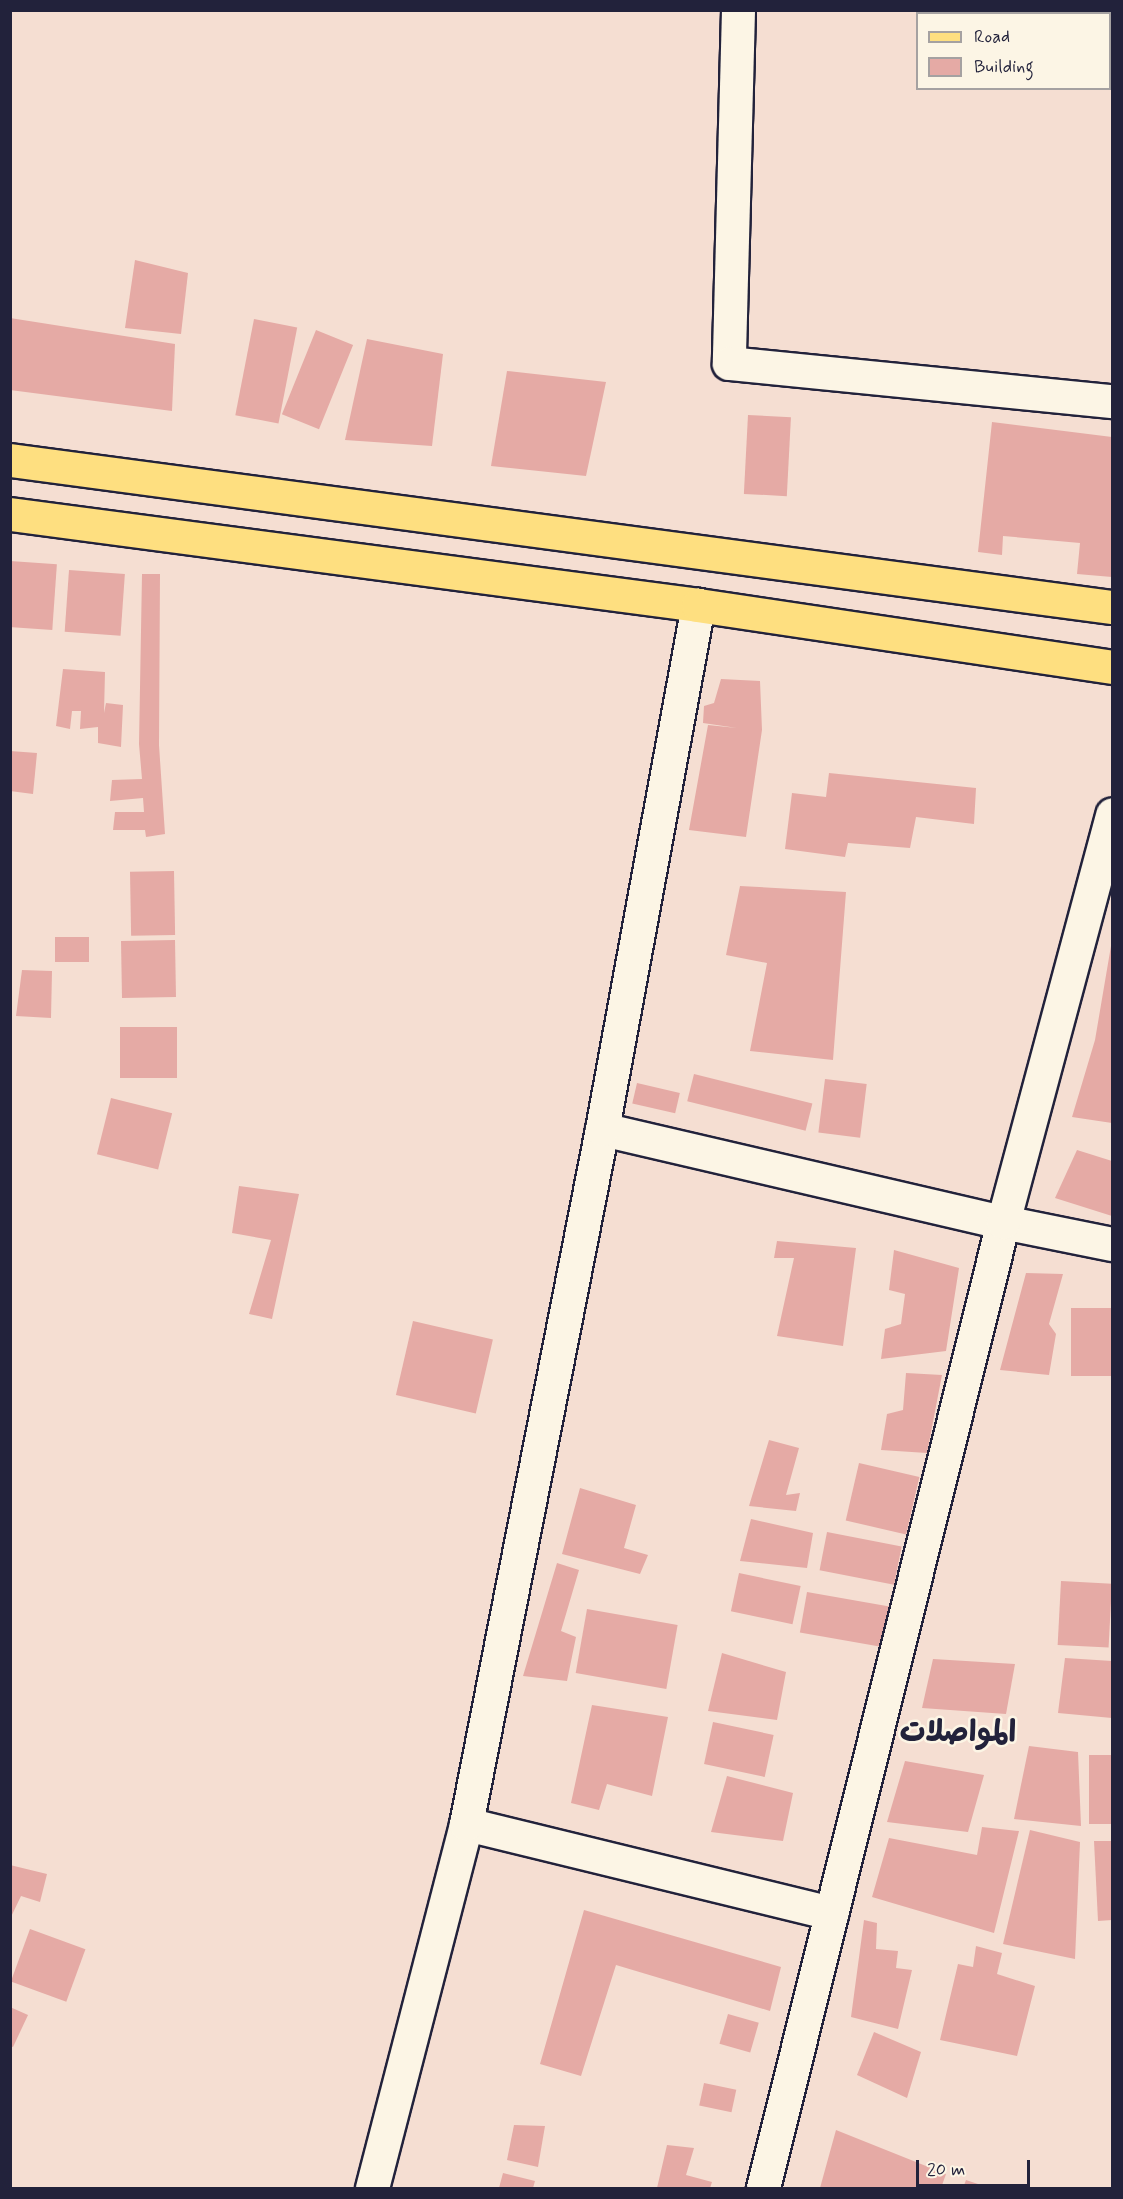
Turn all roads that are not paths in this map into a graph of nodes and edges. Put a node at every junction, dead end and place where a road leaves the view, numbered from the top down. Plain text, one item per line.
1 (738, 10) edge
2 (1113, 401) edge
3 (10, 460) edge
4 (10, 514) edge
5 (698, 605) junction
6 (1113, 607) edge
7 (1113, 667) edge
8 (1113, 814) edge
9 (603, 1129) junction
10 (1003, 1222) junction
11 (1113, 1244) edge
12 (466, 1824) junction
13 (831, 1913) junction
14 (372, 2188) edge
15 (763, 2188) edge

1 - 2 street
3 - 6 main road
4 - 5 main road
5 - 7 main road
5 - 9 street
8 - 10 street
9 - 10 street
9 - 12 street
10 - 11 street
10 - 13 street
12 - 13 street
12 - 14 street
13 - 15 street

